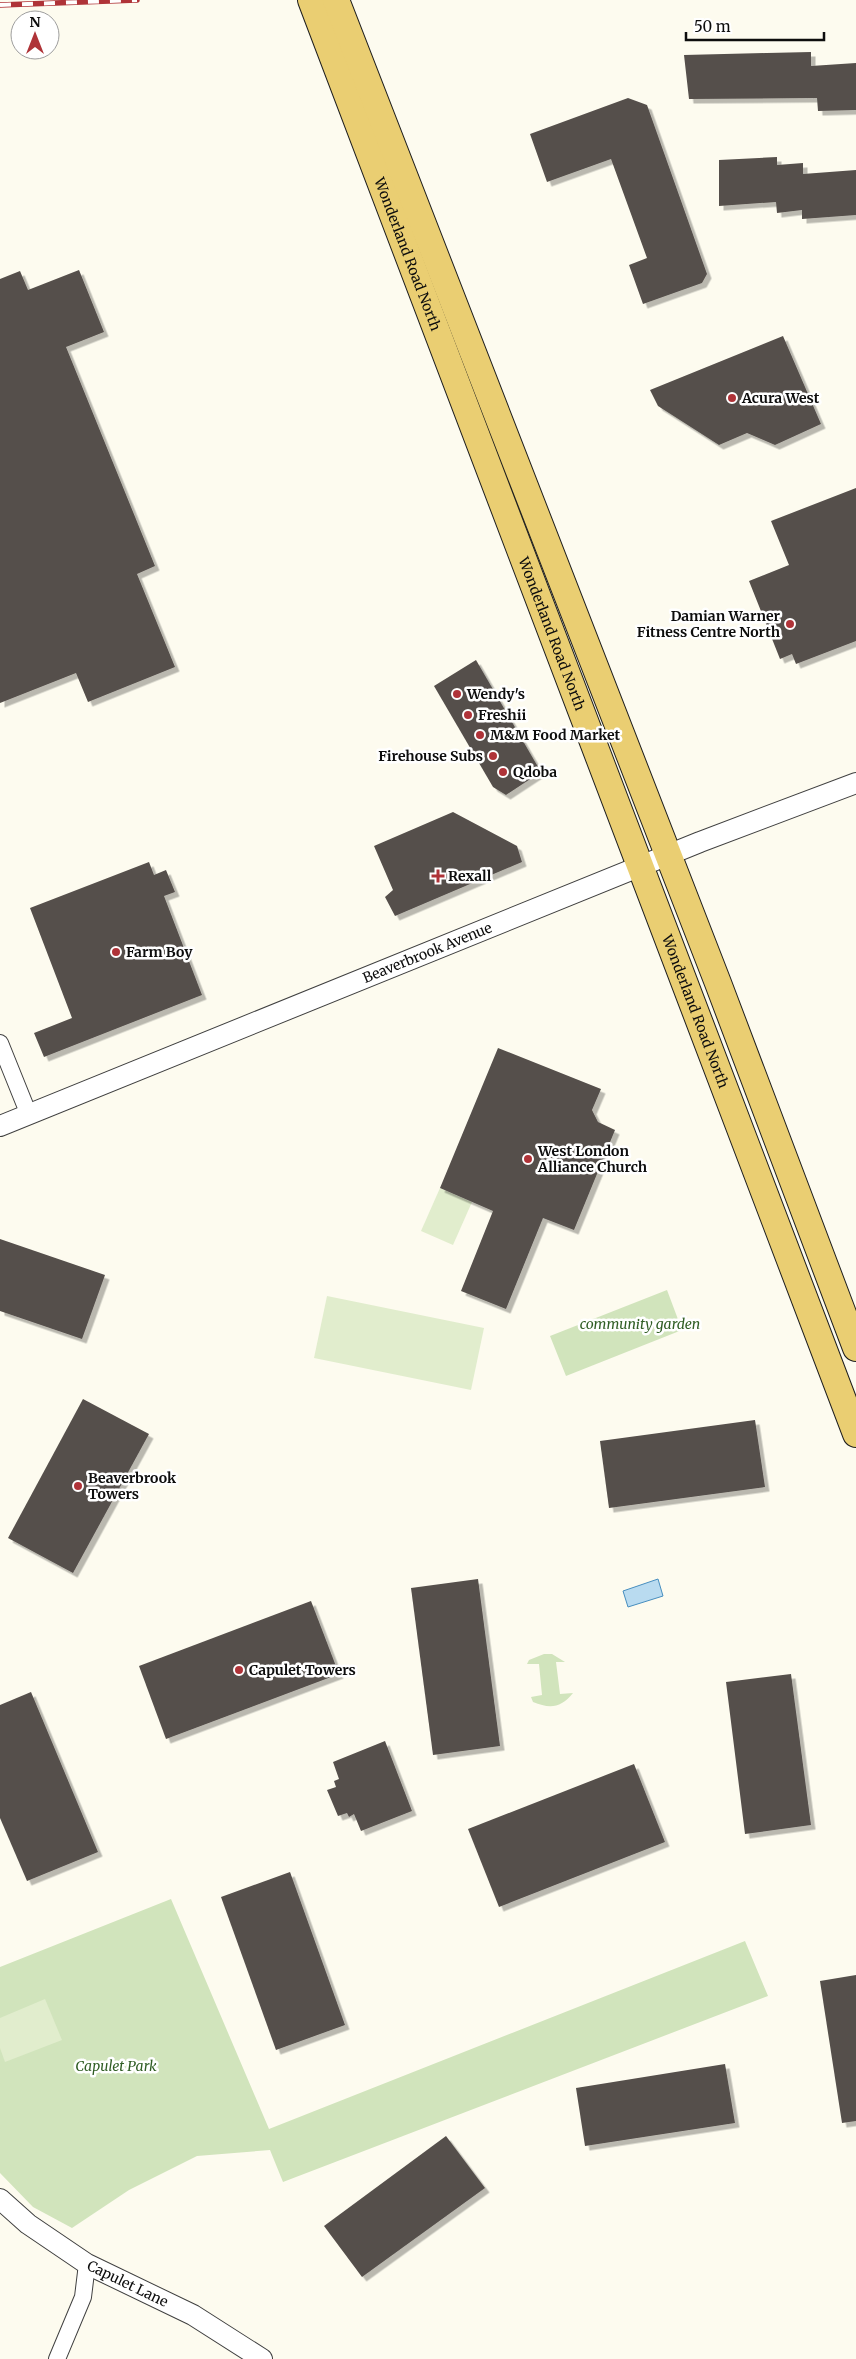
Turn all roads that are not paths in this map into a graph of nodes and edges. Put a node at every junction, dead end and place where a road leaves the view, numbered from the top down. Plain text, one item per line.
1 (311, 0) edge
2 (336, 0) edge
3 (341, 48) junction
4 (856, 783) edge
5 (668, 856) junction
6 (640, 867) junction
7 (0, 1043) edge
8 (29, 1115) junction
9 (0, 1126) edge
10 (856, 1348) edge
11 (856, 1434) edge
12 (0, 2199) edge
13 (87, 2264) junction
14 (56, 2359) edge
15 (262, 2359) edge

1 - 3 main road, Wonderland Road North
2 - 3 main road, Wonderland Road North
3 - 5 main road, Wonderland Road North
3 - 6 main road, Wonderland Road North
4 - 5 street, Beaverbrook Avenue
5 - 6 street, Beaverbrook Avenue
5 - 10 main road, Wonderland Road North
6 - 8 street, Beaverbrook Avenue
6 - 11 main road, Wonderland Road North
7 - 8 street
8 - 9 street, Beaverbrook Avenue
12 - 13 street, Capulet Lane
13 - 14 street
13 - 15 street, Capulet Lane

